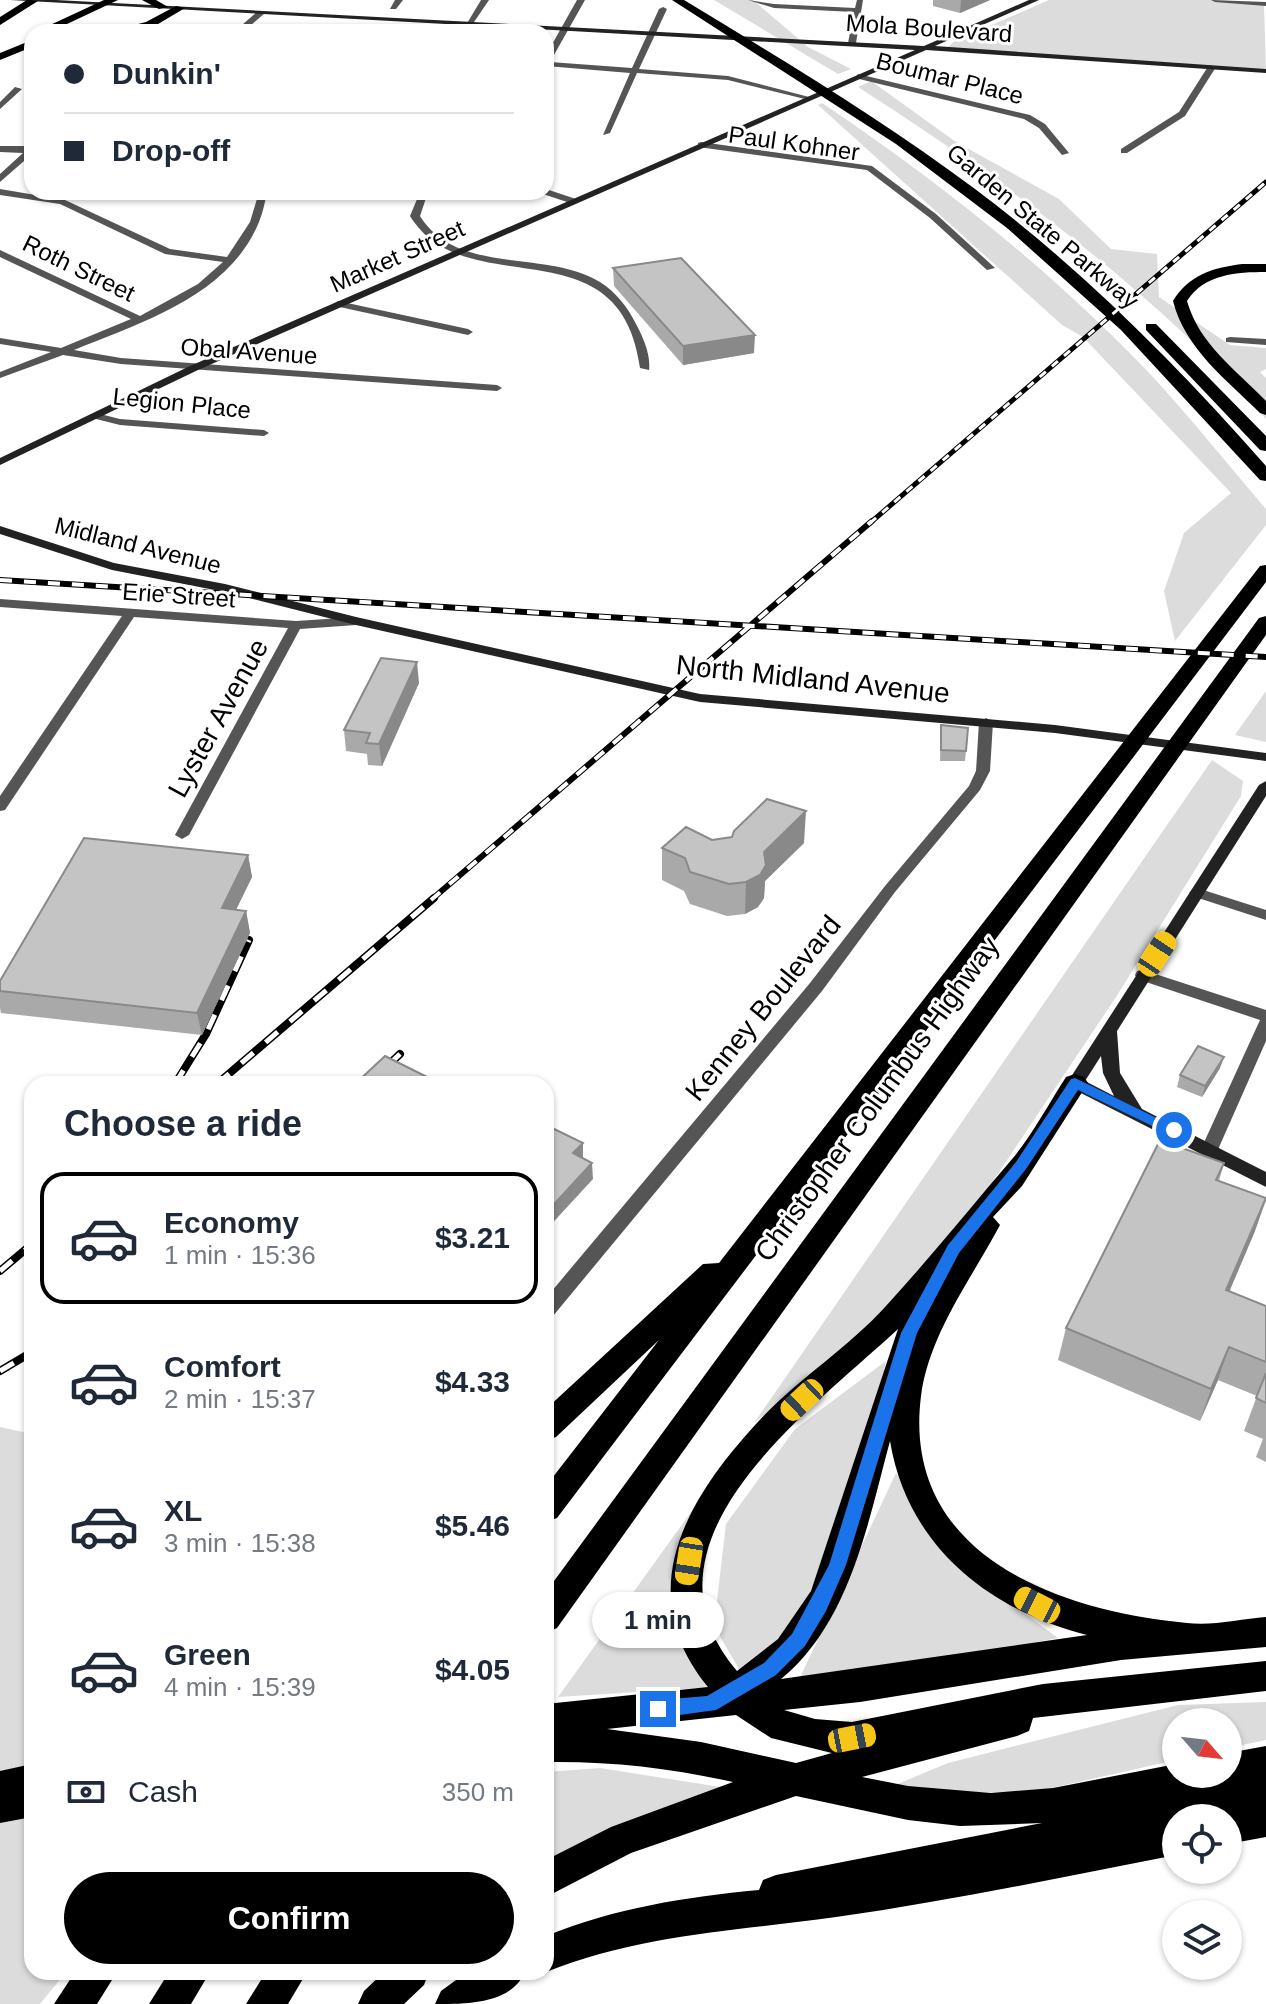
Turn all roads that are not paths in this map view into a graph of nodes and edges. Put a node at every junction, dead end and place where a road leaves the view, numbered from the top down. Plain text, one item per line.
1 (14, 0) edge
2 (34, 0) edge
3 (147, 0) edge
4 (485, 0) edge
5 (581, 0) edge
6 (677, 0) edge
7 (694, 0) edge
8 (752, 0) edge
9 (861, 0) edge
10 (1035, 0) edge
11 (1215, 0) edge
12 (116, 2) edge
13 (1266, 4) edge
14 (163, 7) junction
15 (180, 8) junction
16 (663, 9) dead end
17 (859, 10) junction
18 (261, 13) junction
19 (0, 22) edge
20 (469, 23) junction
21 (65, 24) edge
22 (73, 24) edge
23 (146, 24) edge
24 (248, 24) edge
25 (488, 24) edge
26 (554, 27) edge
27 (565, 28) junction
28 (652, 33) junction
29 (12, 37) dead end
30 (24, 37) edge
31 (746, 38) junction
32 (24, 41) edge
33 (24, 43) edge
34 (852, 43) junction
35 (926, 47) junction
36 (554, 48) edge
37 (0, 49) edge
38 (0, 57) edge
39 (554, 63) edge
40 (1212, 67) junction
41 (635, 68) junction
42 (1266, 71) edge
43 (858, 76) junction
44 (0, 88) edge
45 (816, 88) junction
46 (838, 94) junction
47 (0, 107) edge
48 (606, 133) dead end
49 (698, 146) junction
50 (0, 149) edge
51 (24, 150) edge
52 (1124, 151) dead end
53 (1065, 153) dead end
54 (24, 157) edge
55 (0, 179) edge
56 (0, 192) edge
57 (554, 195) edge
58 (24, 196) edge
59 (50, 200) edge
60 (260, 200) edge
61 (420, 200) edge
62 (573, 201) junction
63 (461, 250) junction
64 (0, 253) edge
65 (231, 260) junction
66 (1084, 266) dead end
67 (990, 268) dead end
68 (1266, 268) edge
69 (1099, 279) dead end
70 (338, 304) junction
71 (141, 320) junction
72 (468, 332) dead end
73 (1230, 340) dead end
74 (0, 341) edge
75 (1266, 342) edge
76 (58, 353) junction
77 (194, 368) junction
78 (645, 368) dead end
79 (0, 375) edge
80 (497, 388) dead end
81 (1266, 410) edge
82 (96, 416) junction
83 (264, 433) dead end
84 (1266, 446) edge
85 (0, 462) edge
86 (1266, 476) edge
87 (0, 530) edge
88 (1266, 570) edge
89 (267, 599) joint
90 (0, 603) edge
91 (130, 614) junction
92 (356, 621) junction
93 (1266, 622) edge
94 (296, 625) junction
95 (986, 722) junction
96 (1266, 757) edge
97 (1266, 785) edge
98 (0, 807) edge
99 (182, 835) dead end
100 (1197, 893) junction
101 (1266, 915) edge
102 (1143, 975) junction
103 (1266, 1016) edge
104 (1266, 1023) edge
105 (1109, 1030) junction
106 (1075, 1083) junction
107 (1138, 1112) junction
108 (1210, 1149) junction
109 (1021, 1165) junction
110 (1266, 1180) edge
111 (762, 1227) junction
112 (953, 1249) junction
113 (554, 1301) edge
114 (554, 1421) edge
115 (554, 1499) edge
116 (554, 1607) edge
117 (1266, 1632) edge
118 (1190, 1639) junction
119 (1266, 1676) edge
120 (1139, 1688) junction
121 (710, 1704) junction
122 (554, 1721) edge
123 (594, 1728) junction
124 (554, 1743) edge
125 (1266, 1763) edge
126 (1242, 1767) edge
127 (1162, 1782) edge
128 (24, 1783) edge
129 (0, 1788) edge
130 (1266, 1788) edge
131 (24, 1802) edge
132 (0, 1806) edge
133 (1266, 1820) edge
134 (1242, 1824) edge
135 (1162, 1840) edge
136 (554, 1875) edge
137 (696, 1914) junction
138 (554, 1951) edge
139 (92, 1980) edge
140 (186, 1980) edge
141 (283, 1980) edge
142 (402, 1980) edge
143 (490, 1980) edge
144 (73, 2004) edge
145 (168, 2004) edge
146 (265, 2004) edge
147 (377, 2004) edge
148 (454, 2004) edge

1 - 2 street, Mola Boulevard
2 - 12 street, Mola Boulevard
2 - 19 highway
3 - 14 highway
4 - 20 street
5 - 27 street
6 - 31 highway, Garden State Parkway
7 - 31 highway, Garden State Parkway
8 - 17 street
9 - 17 street
10 - 35 street, Market Street
11 - 13 street
12 - 14 street, Mola Boulevard
12 - 21 highway
12 - 22 highway
14 - 15 street, Mola Boulevard
15 - 18 street, Mola Boulevard
15 - 23 highway
16 - 28 street
17 - 34 street
18 - 20 street, Mola Boulevard
18 - 24 street
20 - 25 street, Mola Boulevard
26 - 27 street, Mola Boulevard
27 - 28 street, Mola Boulevard
27 - 36 street
28 - 34 street, Mola Boulevard
28 - 41 street
29 - 30 highway
31 - 45 highway, Garden State Parkway
31 - 45 highway, Garden State Parkway
32 - 37 highway
33 - 38 highway
34 - 35 street, Mola Boulevard
35 - 40 street, Mola Boulevard
35 - 43 street, Market Street
39 - 41 street
40 - 42 street, Mola Boulevard
40 - 52 street
41 - 45 street
41 - 48 street
43 - 45 street, Market Street
43 - 53 street, Boumar Place
44 - 47 street
45 - 46 highway, Garden State Parkway
45 - 49 street, Market Street
46 - 66 highway, Garden State Parkway
46 - 86 highway, Garden State Parkway
49 - 62 street, Market Street
49 - 67 street, Paul Kohner
50 - 51 street
54 - 55 street
56 - 58 street
57 - 62 street
59 - 65 street
60 - 65 street
61 - 63 street
62 - 63 street, Market Street
63 - 70 street, Market Street
63 - 78 street
64 - 71 street, Roth Street
65 - 71 street
68 - 81 highway
69 - 84 highway, Garden State Parkway
70 - 72 street
70 - 77 street, Market Street
71 - 76 street
73 - 75 street
74 - 76 street, Obal Avenue
76 - 77 street, Obal Avenue
76 - 79 street
77 - 80 street, Obal Avenue
77 - 82 street, Market Street
82 - 83 street, Legion Place
82 - 85 street, Market Street
87 - 89 street, Midland Avenue
88 - 111 highway, Christopher Columbus Highway
89 - 92 street, North Midland Avenue
90 - 91 street, Erie Street
91 - 94 street, Erie Street
91 - 98 street
92 - 94 street, Erie Street
92 - 95 street, North Midland Avenue
93 - 116 highway, Christopher Columbus Highway
94 - 99 street, Lyster Avenue
95 - 96 street, North Midland Avenue
95 - 113 street, Kenney Boulevard
97 - 100 street
100 - 101 street
100 - 102 street
102 - 103 street
102 - 105 street
104 - 108 street
105 - 106 street
105 - 107 street
106 - 107 street
106 - 109 highway
107 - 108 street
108 - 110 street
109 - 112 highway
109 - 118 highway
111 - 114 highway
111 - 115 highway, Christopher Columbus Highway
112 - 120 highway
112 - 121 highway
117 - 118 highway
118 - 121 highway
119 - 120 highway
120 - 136 highway
121 - 123 highway
122 - 123 highway
123 - 124 highway
123 - 127 highway
125 - 126 highway
128 - 129 highway
130 - 137 highway
131 - 132 highway
133 - 134 highway
135 - 137 highway
137 - 138 highway
139 - 144 highway
140 - 145 highway
141 - 146 highway
142 - 147 highway
143 - 148 highway

